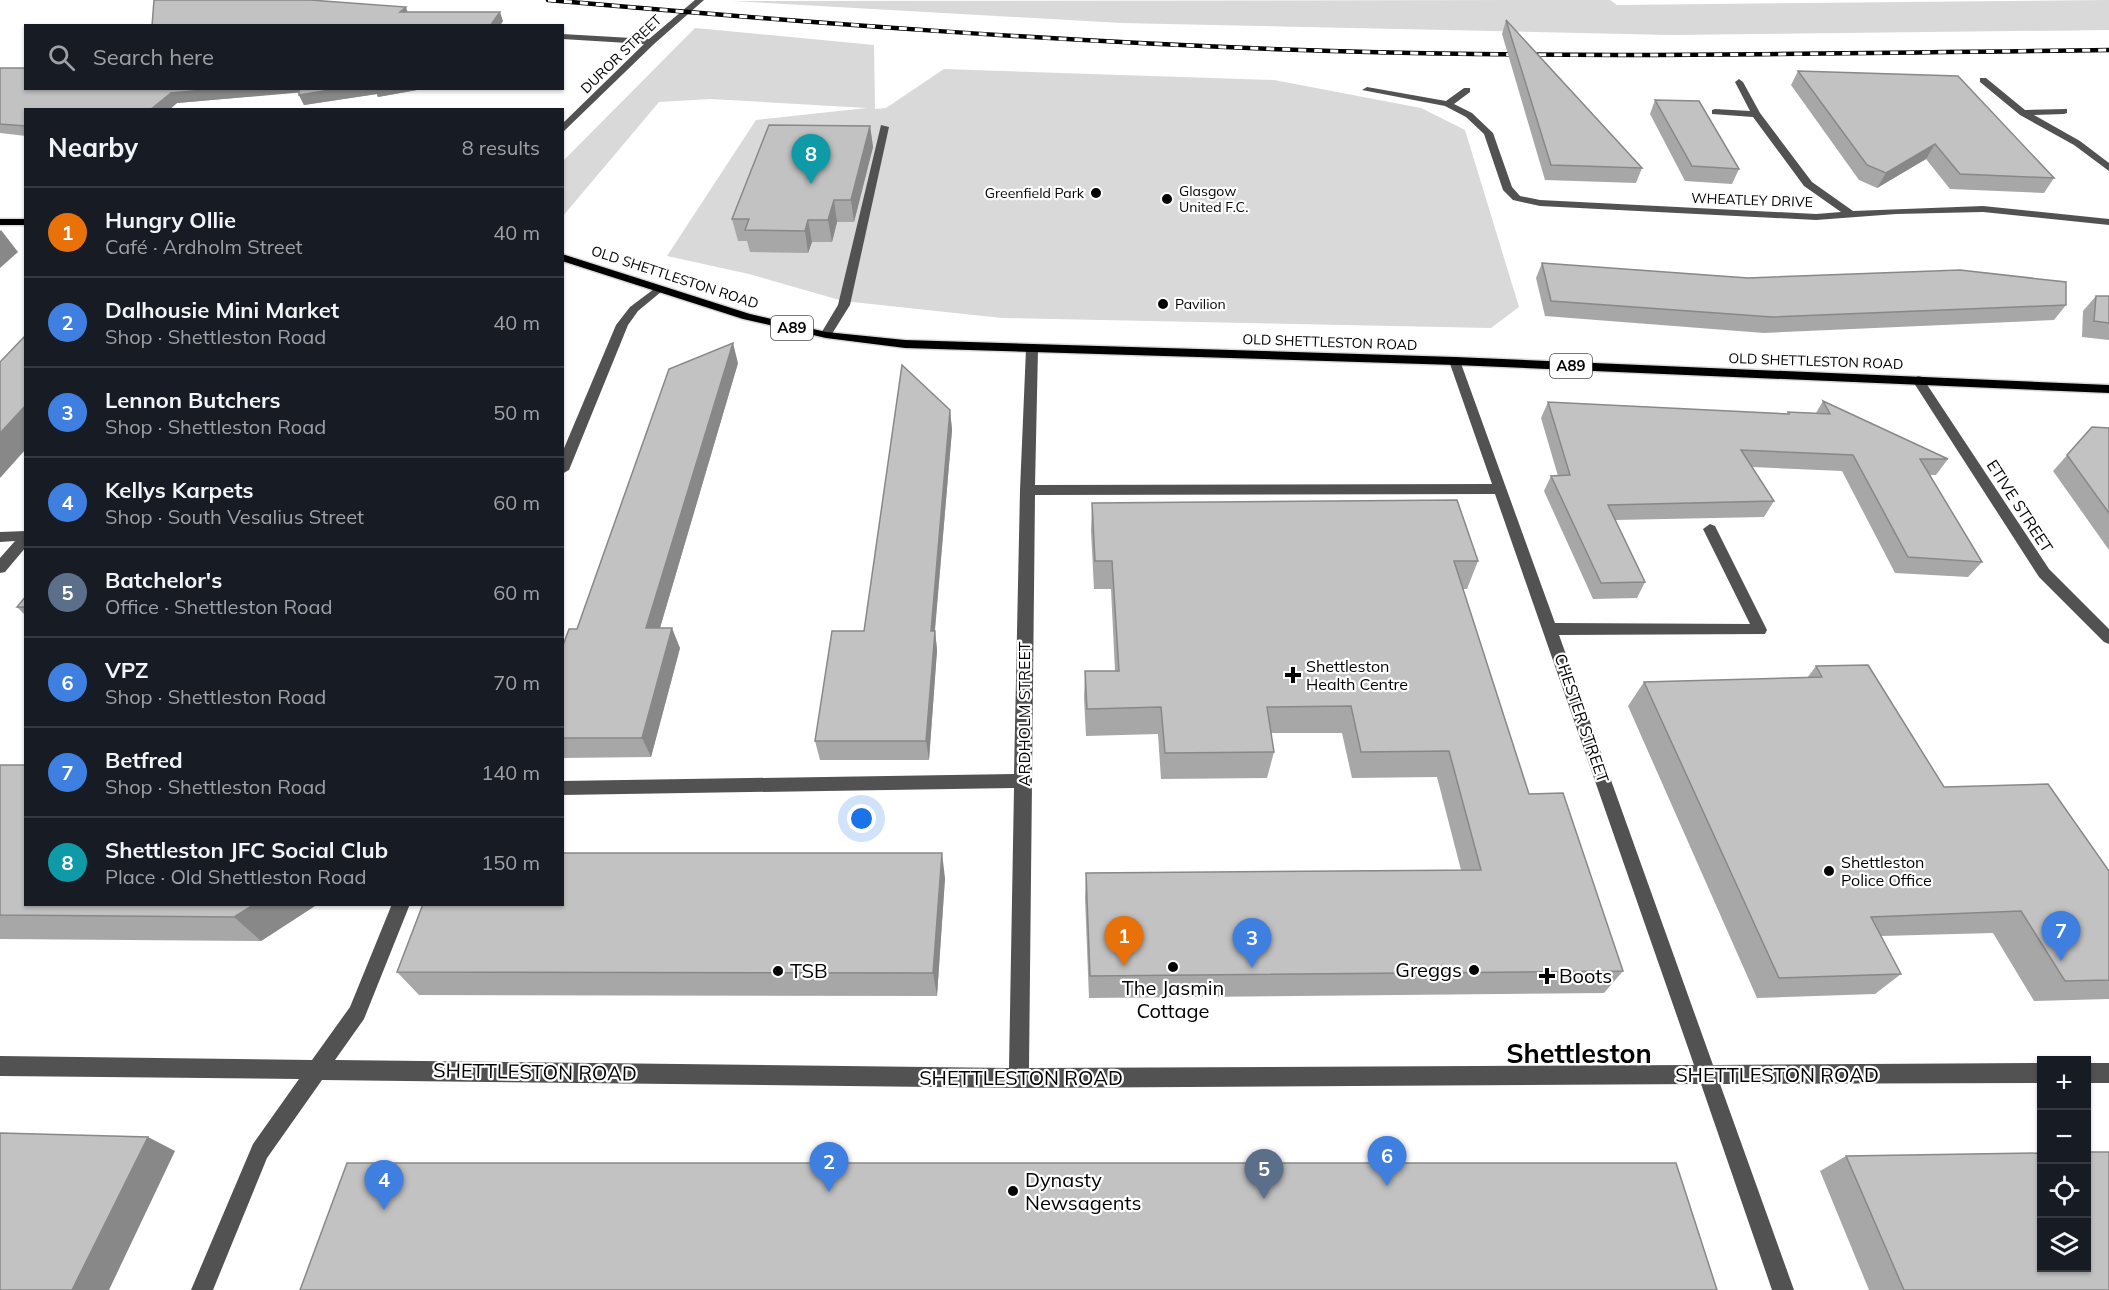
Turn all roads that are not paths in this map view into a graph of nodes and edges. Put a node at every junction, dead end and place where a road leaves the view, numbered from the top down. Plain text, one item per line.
1 (700, 0) edge
2 (564, 36) edge
3 (651, 42) junction
4 (1983, 80) dead end
5 (1739, 82) dead end
6 (1367, 90) dead end
7 (1467, 90) dead end
8 (1448, 104) junction
9 (2064, 111) dead end
10 (1715, 112) dead end
11 (2023, 113) junction
12 (1756, 114) junction
13 (564, 128) edge
14 (884, 128) dead end
15 (2109, 168) edge
16 (1849, 213) junction
17 (0, 222) edge
18 (24, 222) edge
19 (2109, 222) edge
20 (564, 258) edge
21 (658, 289) junction
22 (826, 334) junction
23 (1032, 349) junction
24 (1455, 361) junction
25 (1918, 380) junction
26 (2109, 389) edge
27 (564, 465) edge
28 (1502, 489) junction
29 (1027, 490) junction
30 (1710, 529) dead end
31 (0, 537) edge
32 (24, 537) edge
33 (24, 539) edge
34 (0, 568) edge
35 (1550, 629) junction
36 (2109, 638) edge
37 (1023, 781) junction
38 (564, 788) edge
39 (400, 906) edge
40 (0, 1066) edge
41 (315, 1070) junction
42 (2037, 1073) edge
43 (2091, 1073) edge
44 (2109, 1073) edge
45 (1707, 1076) junction
46 (1019, 1078) junction
47 (202, 1290) edge
48 (1783, 1290) edge

1 - 3 street, DUROR STREET
2 - 3 street
3 - 13 street, DUROR STREET
4 - 11 street
5 - 12 street
6 - 8 street, WHEATLEY DRIVE
7 - 8 street
8 - 16 street, WHEATLEY DRIVE
9 - 11 street
10 - 12 street
11 - 15 street
12 - 16 street
14 - 22 street
16 - 19 street, WHEATLEY DRIVE
17 - 18 main road
20 - 21 main road, OLD SHETTLESTON ROAD / A89
21 - 22 main road, OLD SHETTLESTON ROAD / A89
21 - 27 street
22 - 23 main road, OLD SHETTLESTON ROAD / A89
23 - 24 main road, OLD SHETTLESTON ROAD / A89
23 - 29 street, ARDHOLM STREET
24 - 25 main road, OLD SHETTLESTON ROAD / A89
24 - 28 street, CHESTER STREET
25 - 26 main road, OLD SHETTLESTON ROAD / A89
25 - 36 street, ETIVE STREET
28 - 29 street
28 - 35 street, CHESTER STREET
29 - 37 street, ARDHOLM STREET
30 - 35 street
31 - 32 street
33 - 34 street
35 - 45 street, CHESTER STREET
37 - 38 street
37 - 46 street, ARDHOLM STREET
39 - 41 street
40 - 41 street, SHETTLESTON ROAD
41 - 46 street, SHETTLESTON ROAD
41 - 47 street
42 - 45 street, SHETTLESTON ROAD
43 - 44 street
45 - 46 street, SHETTLESTON ROAD
45 - 48 street, CHESTER STREET

